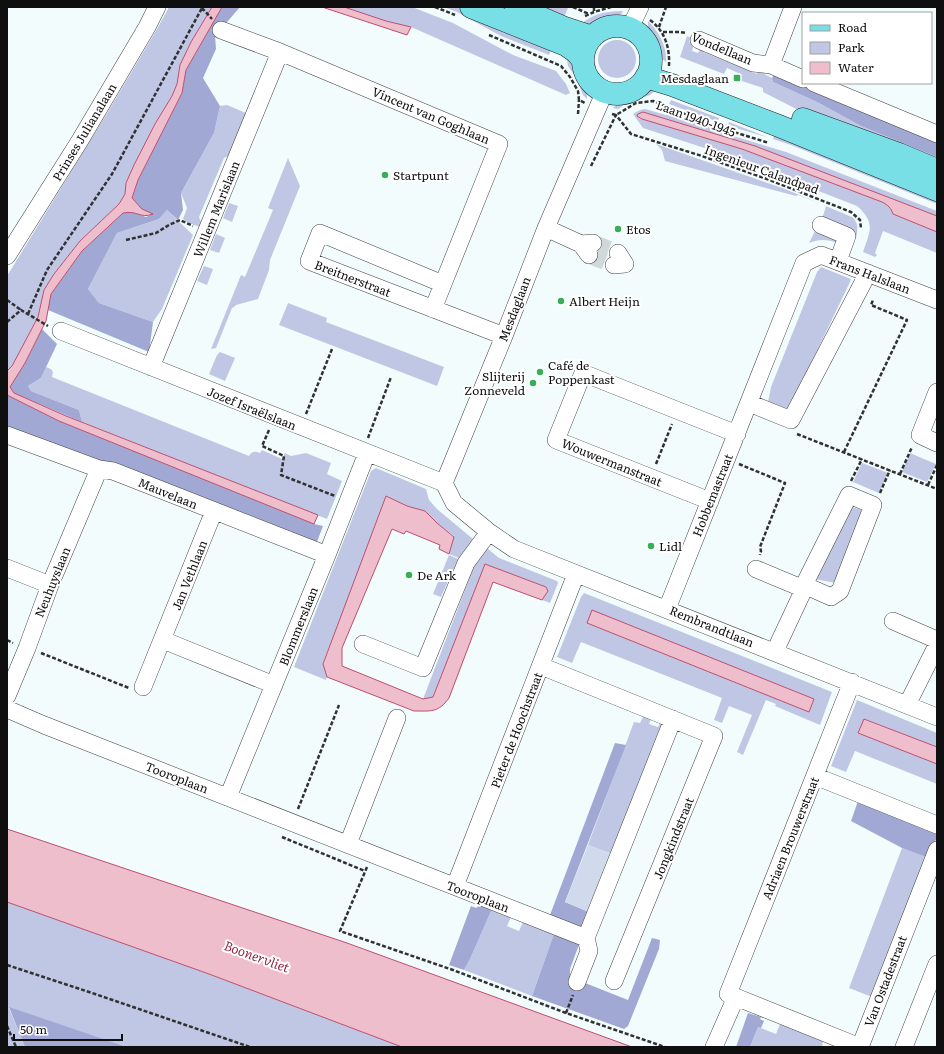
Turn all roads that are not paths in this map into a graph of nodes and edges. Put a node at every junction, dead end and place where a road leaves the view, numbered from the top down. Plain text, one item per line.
1 (158, 7) edge
2 (516, 7) edge
3 (640, 7) edge
4 (793, 7) edge
5 (466, 13) edge
6 (630, 28) junction
7 (221, 30) dead end
8 (592, 37) junction
9 (699, 40) road end
10 (280, 52) junction
11 (583, 60) junction
12 (772, 65) junction
13 (648, 70) junction
14 (802, 78) edge
15 (816, 84) edge
16 (601, 100) junction
17 (937, 134) edge
18 (937, 170) edge
19 (937, 190) edge
20 (822, 225) dead end
21 (546, 228) junction
22 (588, 247) tunnel mouth
23 (7, 256) edge
24 (804, 262) joint
25 (838, 262) junction
26 (875, 276) junction
27 (443, 284) junction
28 (937, 300) edge
29 (433, 309) junction
30 (54, 328) road end
31 (504, 336) junction
32 (151, 367) junction
33 (937, 392) edge
34 (749, 403) junction
35 (737, 434) junction
36 (7, 435) edge
37 (937, 443) edge
38 (365, 452) junction
39 (99, 469) junction
40 (444, 483) junction
41 (710, 501) junction
42 (214, 511) junction
43 (489, 532) junction
44 (328, 555) junction
45 (7, 568) edge
46 (756, 569) road end
47 (576, 574) junction
48 (50, 585) junction
49 (804, 587) junction
50 (668, 609) junction
51 (893, 621) dead end
52 (163, 640) junction
53 (937, 640) edge
54 (362, 644) dead end
55 (937, 644) edge
56 (775, 651) junction
57 (541, 666) junction
58 (852, 682) junction
59 (274, 685) junction
60 (143, 687) road end
61 (7, 696) edge
62 (906, 705) junction
63 (7, 709) edge
64 (937, 717) edge
65 (397, 718) dead end
66 (673, 719) junction
67 (815, 776) junction
68 (228, 797) junction
69 (937, 826) edge
70 (348, 844) junction
71 (937, 850) edge
72 (455, 886) junction
73 (586, 938) junction
74 (937, 964) edge
75 (614, 981) dead end
76 (577, 982) dead end
77 (732, 995) junction
78 (714, 1047) edge
79 (904, 1047) edge

1 - 23 street, Prinses Julianalaan
2 - 8 main road
3 - 6 street
4 - 12 street
5 - 11 main road
6 - 8 main road
6 - 13 main road
7 - 10 street, Vincent van Goghlaan
8 - 11 main road
9 - 12 street, Vondellaan
10 - 27 street, Vincent van Goghlaan
10 - 32 street, Willem Marislaan
11 - 16 main road
12 - 14 street, Vondellaan
13 - 16 main road
13 - 18 main road
13 - 19 main road, Laan 1940-1945
15 - 17 street
16 - 21 street, Mesdaglaan
20 - 25 street
21 - 22 street
21 - 31 street, Mesdaglaan
24 - 25 street, Frans Halslaan
24 - 34 street, Hobbemastraat
25 - 26 street, Frans Halslaan
26 - 28 street, Frans Halslaan
26 - 34 street
27 - 29 street, Vincent van Goghlaan
27 - 29 street, Breitnerstraat
29 - 31 street, Breitnerstraat
30 - 32 street, Jozef Israëlslaan
31 - 40 street, Mesdaglaan
32 - 38 street, Jozef Israëlslaan
33 - 37 street
34 - 35 street, Hobbemastraat
35 - 41 street, Hobbemastraat
35 - 41 street, Wouwermanstraat
36 - 39 street, Mauvelaan
38 - 40 street, Jozef Israëlslaan
38 - 44 street, Blommerslaan
39 - 42 street, Mauvelaan
39 - 48 street, Neuhuyslaan
40 - 43 street, Rembrandtlaan
41 - 50 street, Hobbemastraat
42 - 44 street, Mauvelaan
42 - 52 street, Jan Vethlaan
43 - 47 street, Rembrandtlaan
43 - 54 street
44 - 59 street, Blommerslaan
45 - 48 street
46 - 49 street
47 - 50 street, Rembrandtlaan
47 - 57 street, Pieter de Hoochstraat
48 - 61 street, Neuhuyslaan
49 - 49 street
49 - 56 street
50 - 56 street, Rembrandtlaan
51 - 53 street
52 - 59 street
52 - 60 street, Jan Vethlaan
55 - 62 street
56 - 58 street, Rembrandtlaan
57 - 66 street, Jongkindstraat
57 - 72 street, Pieter de Hoochstraat
58 - 62 street, Rembrandtlaan
58 - 67 street, Adriaen Brouwerstraat
59 - 68 street, Blommerslaan
62 - 64 street, Rembrandtlaan
63 - 68 street, Tooroplaan
65 - 70 street
66 - 73 street
66 - 75 street, Jongkindstraat
67 - 69 street
67 - 77 street, Adriaen Brouwerstraat
68 - 70 street, Tooroplaan
70 - 72 street, Tooroplaan
71 - 77 street, Van Ostadestraat
72 - 73 street, Tooroplaan
73 - 76 street
74 - 79 street
77 - 78 street, Adriaen Brouwerstraat

